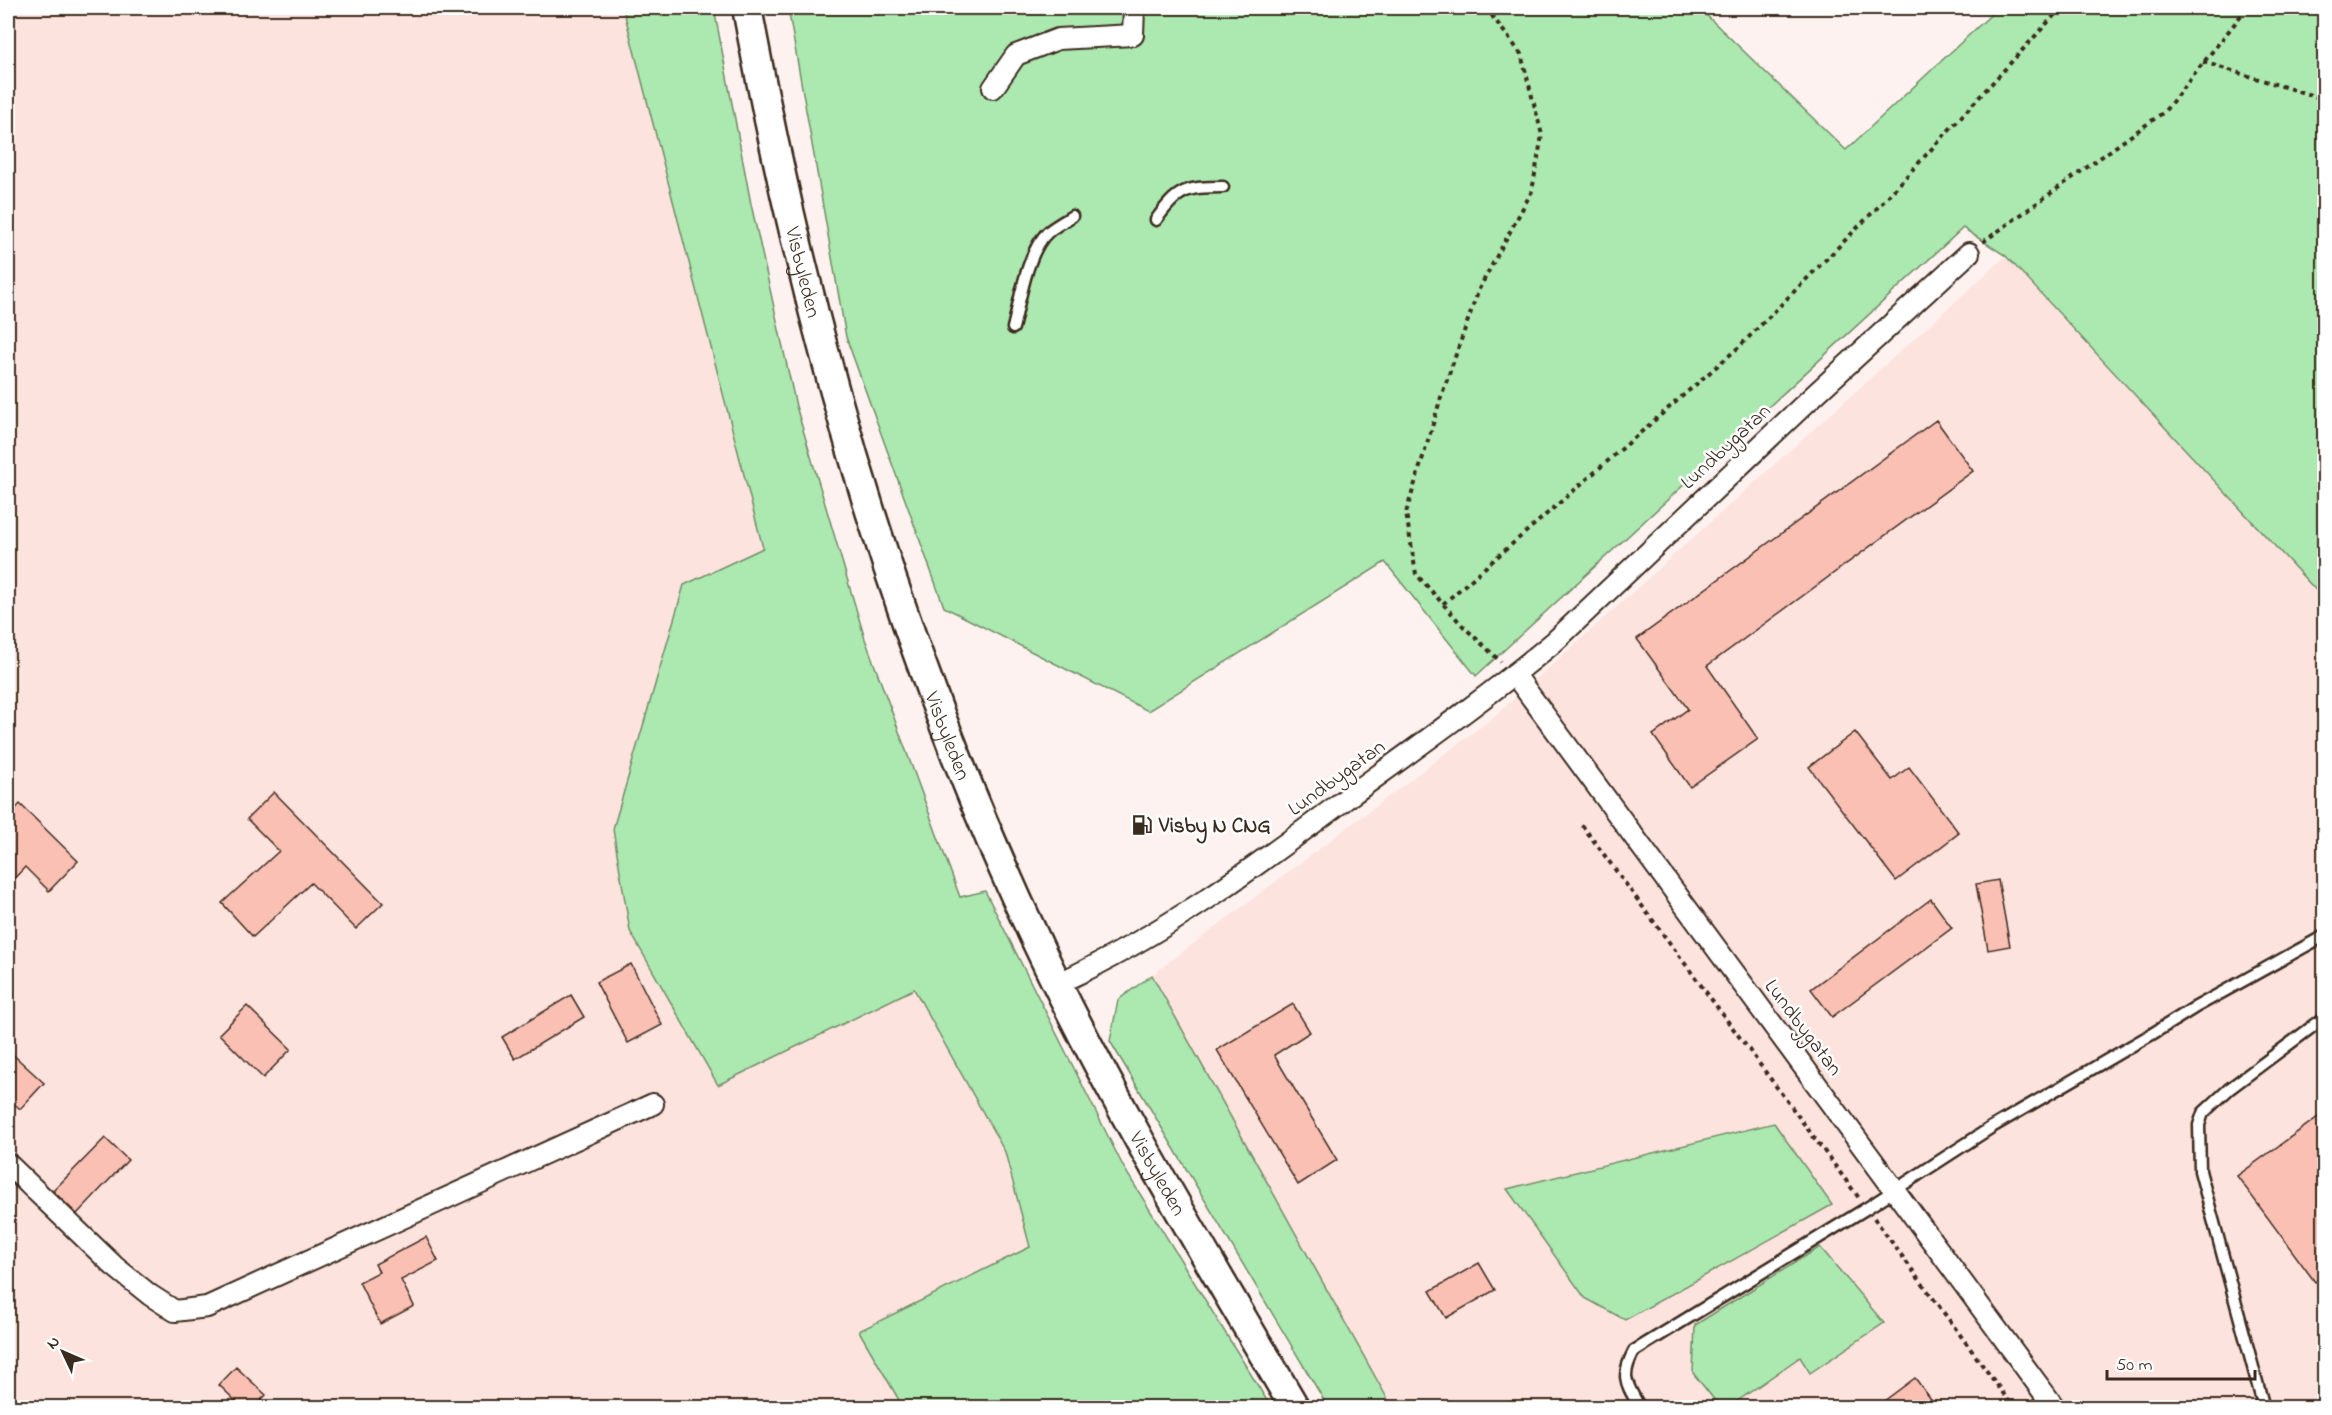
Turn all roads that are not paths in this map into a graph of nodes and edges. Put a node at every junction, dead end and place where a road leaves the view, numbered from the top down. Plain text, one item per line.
1 (747, 8) edge
2 (1134, 8) edge
3 (993, 88) dead end
4 (1223, 187) dead end
5 (1072, 216) dead end
6 (1156, 220) dead end
7 (1969, 253) road end
8 (1013, 328) dead end
9 (1515, 675) junction
10 (2325, 936) edge
11 (1058, 984) junction
12 (2325, 1018) edge
13 (653, 1104) dead end
14 (8, 1164) edge
15 (1895, 1189) junction
16 (1295, 1407) edge
17 (1640, 1407) edge
18 (2055, 1407) edge
19 (2264, 1407) edge

1 - 11 main road, Visbyleden
2 - 3 street
4 - 6 lane
5 - 8 lane
7 - 9 street, Lundbygatan
9 - 11 street, Lundbygatan
9 - 15 street, Lundbygatan
10 - 15 lane
11 - 16 main road, Visbyleden
12 - 19 lane
13 - 14 street
15 - 17 lane
15 - 18 street, Lundbygatan

